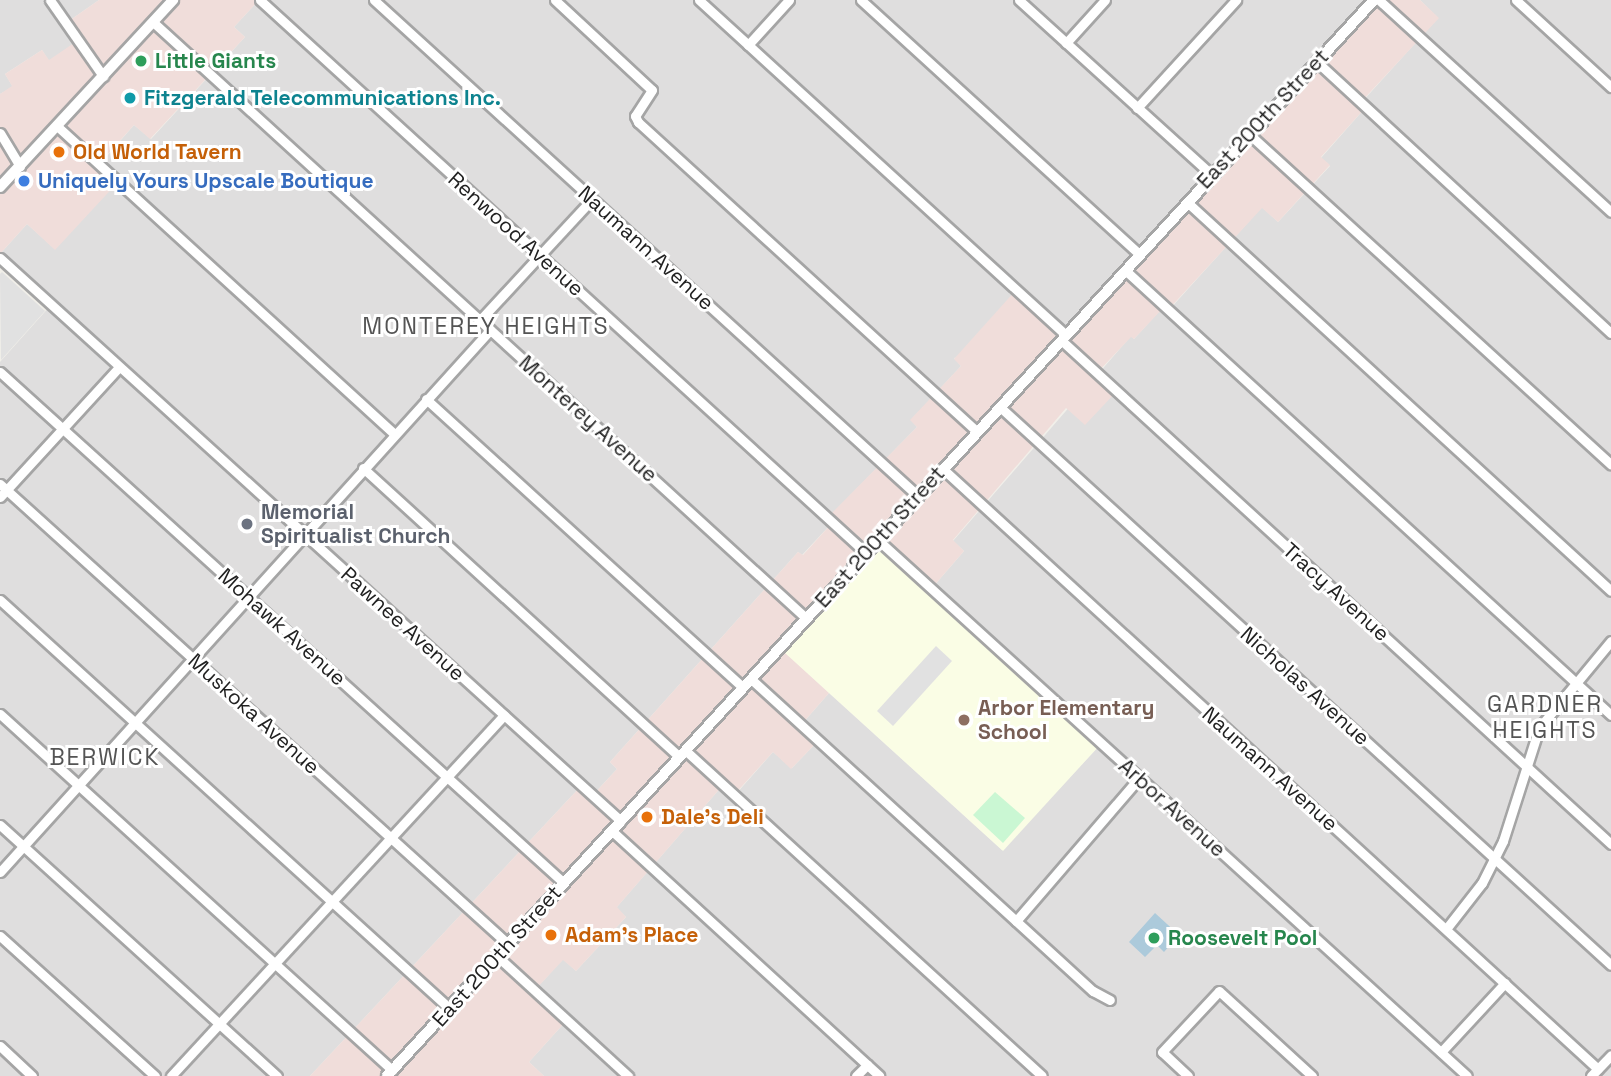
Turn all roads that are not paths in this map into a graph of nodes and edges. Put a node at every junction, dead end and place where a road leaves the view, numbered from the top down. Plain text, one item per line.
1 (50, 0) edge
2 (173, 0) edge
3 (260, 0) edge
4 (374, 0) edge
5 (555, 0) edge
6 (699, 0) edge
7 (789, 0) edge
8 (860, 0) edge
9 (1019, 0) edge
10 (1105, 0) edge
11 (1236, 0) edge
12 (1377, 0) edge
13 (1516, 0) edge
14 (153, 22) junction
15 (1066, 43) junction
16 (748, 45) junction
17 (1316, 61) junction
18 (103, 76) junction
19 (1611, 87) edge
20 (1137, 108) junction
21 (57, 126) junction
22 (0, 133) edge
23 (1249, 134) junction
24 (20, 166) junction
25 (1212, 175) junction
26 (0, 187) edge
27 (592, 199) junction
28 (1187, 202) junction
29 (1611, 212) edge
30 (1139, 254) junction
31 (540, 256) junction
32 (0, 258) edge
33 (1125, 270) junction
34 (480, 320) junction
35 (490, 330) junction
36 (1611, 333) edge
37 (1063, 337) junction
38 (119, 367) junction
39 (0, 372) edge
40 (426, 399) junction
41 (1000, 407) junction
42 (63, 428) junction
43 (977, 432) junction
44 (394, 434) junction
45 (1611, 464) edge
46 (363, 468) junction
47 (943, 469) junction
48 (2, 491) edge
49 (918, 496) junction
50 (305, 536) junction
51 (878, 540) junction
52 (866, 553) junction
53 (1611, 591) edge
54 (250, 598) junction
55 (0, 600) edge
56 (806, 618) junction
57 (1611, 641) edge
58 (193, 660) junction
59 (1574, 681) junction
60 (747, 683) junction
61 (0, 714) edge
62 (504, 715) junction
63 (1611, 715) edge
64 (136, 723) junction
65 (682, 754) junction
66 (1524, 764) junction
67 (447, 776) junction
68 (1139, 778) junction
69 (78, 786) junction
70 (621, 821) junction
71 (0, 825) edge
72 (611, 831) junction
73 (390, 837) junction
74 (1611, 844) edge
75 (23, 847) junction
76 (1493, 859) junction
77 (0, 872) edge
78 (564, 883) junction
79 (331, 902) junction
80 (1016, 921) junction
81 (1446, 929) junction
82 (0, 936) edge
83 (508, 944) junction
84 (497, 956) junction
85 (275, 963) junction
86 (1611, 965) edge
87 (1505, 984) junction
88 (1110, 1000) dead end
89 (449, 1008) junction
90 (219, 1024) junction
91 (0, 1046) edge
92 (1441, 1052) junction
93 (1611, 1055) edge
94 (867, 1065) junction
95 (390, 1073) edge
96 (1594, 1073) edge
97 (32, 1076) edge
98 (155, 1076) edge
99 (171, 1076) edge
100 (277, 1076) edge
101 (628, 1076) edge
102 (856, 1076) edge
103 (879, 1076) edge
104 (1042, 1076) edge
105 (1188, 1076) edge
106 (1312, 1076) edge
107 (1467, 1076) edge

1 - 18 street
2 - 14 street
3 - 31 street, Renwood Avenue
4 - 27 street, Naumann Avenue
5 - 43 street
6 - 16 street, Tracy Avenue
7 - 16 street
8 - 30 street
9 - 15 street
10 - 15 street
11 - 20 street
12 - 17 street, East 200th Street
12 - 29 street
13 - 19 street
14 - 18 street
14 - 34 street, Monterey Avenue
15 - 20 street
16 - 37 street, Tracy Avenue
17 - 23 street, East 200th Street
17 - 36 street
18 - 21 street
20 - 25 street
21 - 24 street
21 - 44 street
22 - 24 street
23 - 25 street, East 200th Street
23 - 45 street
24 - 26 street
25 - 28 street, East 200th Street
27 - 31 street
27 - 49 street, Naumann Avenue
28 - 30 street, East 200th Street
28 - 53 street
30 - 33 street, East 200th Street
31 - 34 street
31 - 52 street, Renwood Avenue
32 - 38 street, Pawnee Avenue
33 - 37 street, East 200th Street
33 - 59 street
34 - 35 street, Monterey Avenue
35 - 40 street
35 - 56 street, Monterey Avenue
37 - 41 street, East 200th Street
37 - 66 street, Tracy Avenue
38 - 42 street
38 - 50 street, Pawnee Avenue
39 - 42 street, Mohawk Avenue
40 - 44 street
40 - 60 street
41 - 43 street, East 200th Street
41 - 76 street, Nicholas Avenue
42 - 48 street
42 - 54 street, Mohawk Avenue
43 - 47 street, East 200th Street
44 - 46 street
46 - 50 street
46 - 65 street
47 - 49 street, East 200th Street
47 - 81 street, Naumann Avenue
48 - 58 street, Muskoka Avenue
49 - 51 street, East 200th Street
50 - 54 street
50 - 62 street, Pawnee Avenue
51 - 52 street, East 200th Street
51 - 68 street, Arbor Avenue
52 - 56 street, East 200th Street
54 - 58 street
54 - 67 street, Mohawk Avenue
55 - 64 street
56 - 60 street, East 200th Street
57 - 59 street
58 - 64 street
58 - 73 street, Muskoka Avenue
59 - 63 street
59 - 66 street
60 - 65 street, East 200th Street
60 - 80 street
61 - 69 street
62 - 67 street
62 - 70 street, Pawnee Avenue
64 - 69 street
64 - 79 street
65 - 70 street, East 200th Street
65 - 104 street
66 - 74 street, Tracy Avenue
66 - 76 street
67 - 73 street
67 - 78 street, Mohawk Avenue
68 - 80 street
68 - 92 street, Arbor Avenue
69 - 75 street
69 - 85 street
70 - 72 street, East 200th Street
71 - 75 street
72 - 78 street, East 200th Street
72 - 94 street
73 - 79 street
73 - 83 street, Muskoka Avenue
75 - 77 street
75 - 90 street
76 - 81 street
76 - 86 street, Nicholas Avenue
78 - 83 street, East 200th Street
79 - 85 street
79 - 89 street
80 - 88 street
81 - 87 street, Naumann Avenue
82 - 98 street
83 - 84 street, East 200th Street
84 - 89 street, East 200th Street
84 - 101 street
85 - 90 street
85 - 95 street
87 - 92 street
87 - 96 street, Naumann Avenue
89 - 95 street, East 200th Street
90 - 99 street
90 - 100 street
91 - 97 street
92 - 107 street, Arbor Avenue
93 - 96 street
94 - 102 street
94 - 103 street
105 - 106 street

